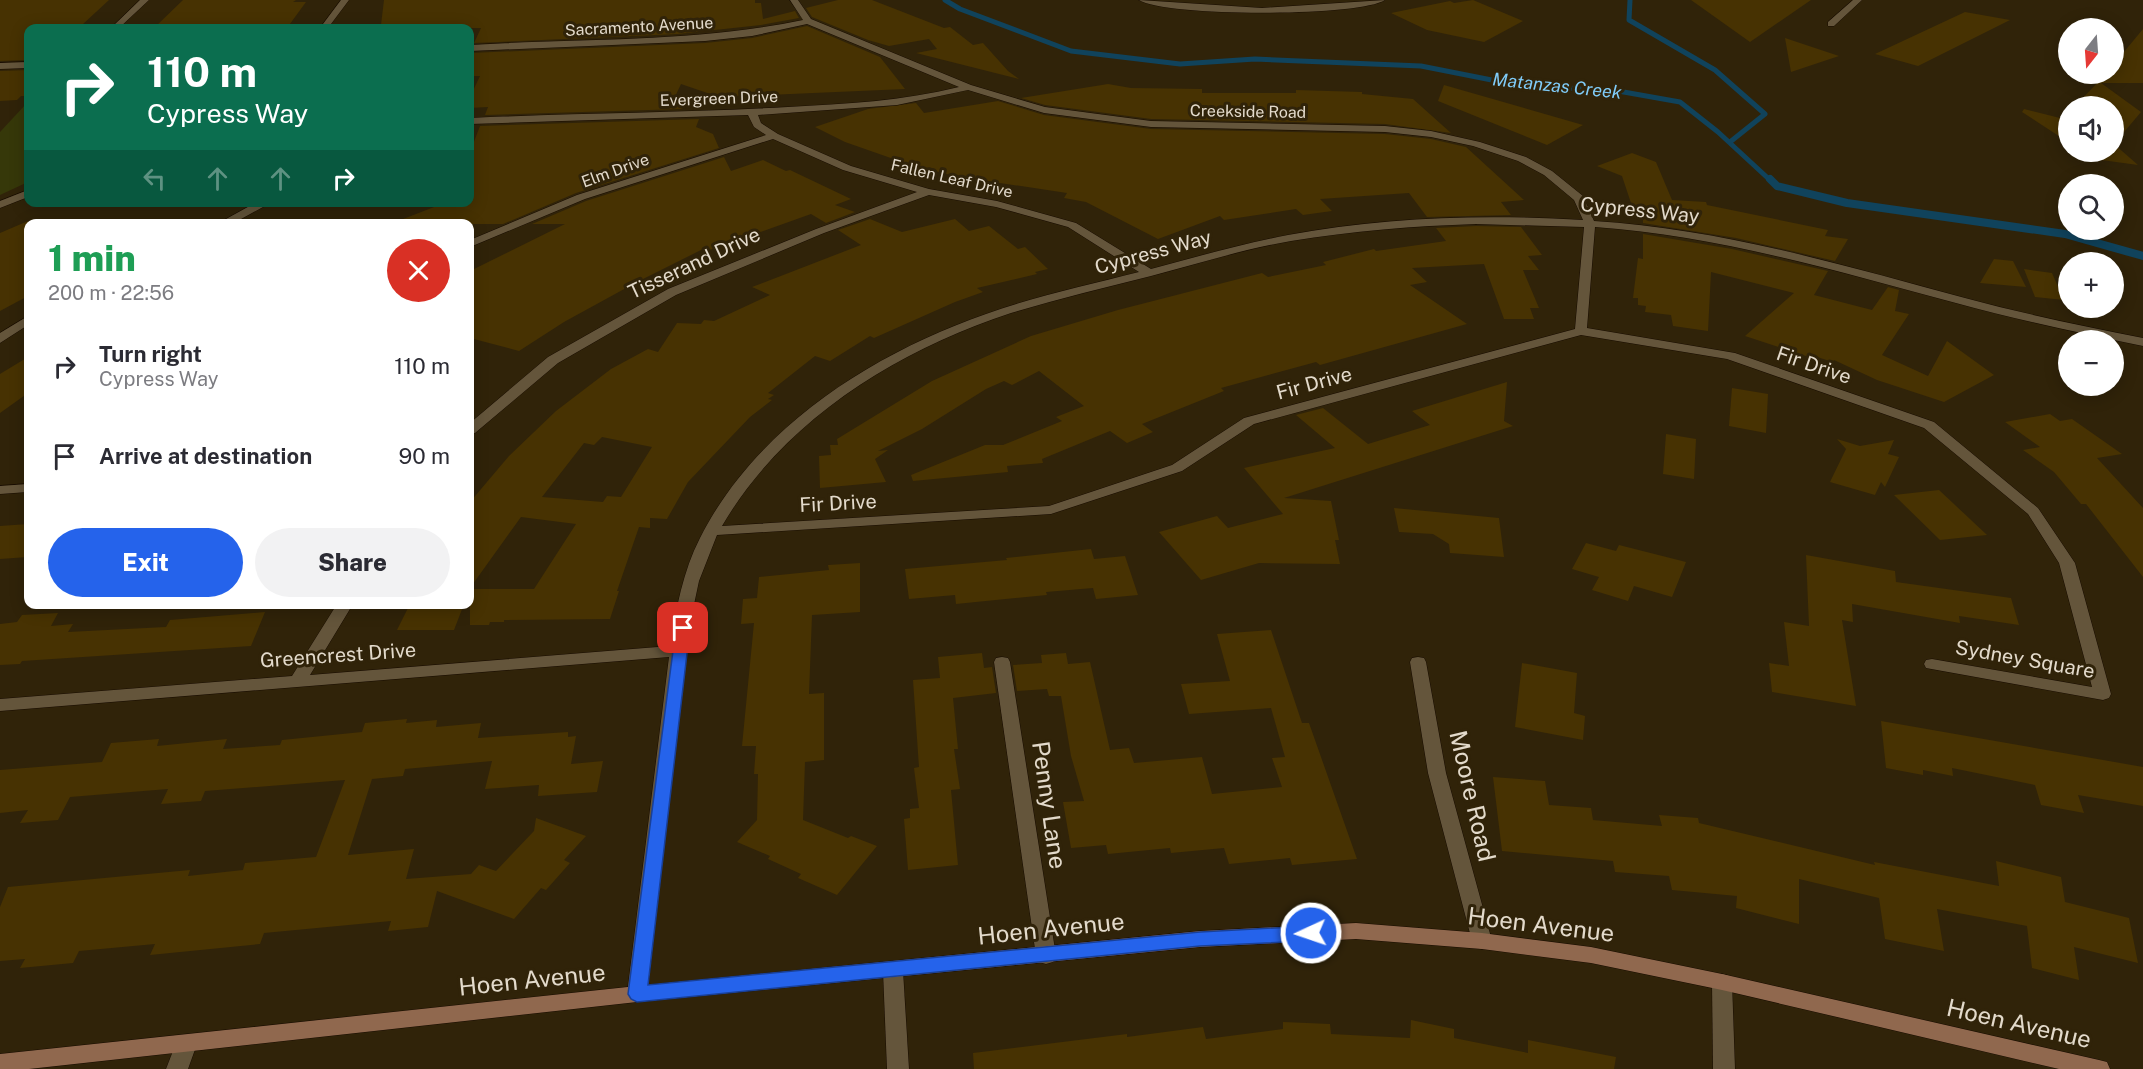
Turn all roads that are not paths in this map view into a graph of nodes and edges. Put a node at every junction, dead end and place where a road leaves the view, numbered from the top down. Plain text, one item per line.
1 (145, 0) edge
2 (345, 0) edge
3 (794, 0) edge
4 (1143, 0) edge
5 (1381, 0) edge
6 (1858, 0) edge
7 (808, 21) junction
8 (119, 24) edge
9 (327, 24) edge
10 (1831, 24) dead end
11 (474, 48) edge
12 (24, 65) edge
13 (0, 66) edge
14 (968, 87) junction
15 (752, 112) junction
16 (474, 121) edge
17 (774, 136) junction
18 (928, 192) junction
19 (24, 195) edge
20 (0, 205) edge
21 (257, 207) edge
22 (232, 219) edge
23 (1590, 224) junction
24 (474, 242) edge
25 (1149, 273) junction
26 (24, 323) edge
27 (1581, 331) junction
28 (0, 339) edge
29 (2143, 342) edge
30 (1929, 425) joint
31 (474, 427) edge
32 (24, 488) edge
33 (0, 490) edge
34 (711, 531) junction
35 (342, 609) edge
36 (679, 651) junction
37 (1002, 662) dead end
38 (1418, 662) dead end
39 (1932, 664) dead end
40 (299, 679) junction
41 (0, 705) edge
42 (1482, 941) junction
43 (1046, 956) junction
44 (893, 971) junction
45 (1722, 982) junction
46 (637, 994) junction
47 (186, 1044) junction
48 (0, 1063) edge
49 (177, 1069) edge
50 (898, 1069) edge
51 (1724, 1069) edge
52 (2098, 1069) edge

1 - 8 street
2 - 9 street
3 - 7 street
4 - 5 street
6 - 10 street
7 - 11 street, Sacramento Avenue
7 - 14 street, Creekside Road
12 - 13 street
14 - 15 street, Evergreen Drive
14 - 23 street, Creekside Road
15 - 16 street, Evergreen Drive
15 - 17 street, Fallen Leaf Drive
17 - 18 street, Fallen Leaf Drive
17 - 24 street, Elm Drive
18 - 25 street, Fallen Leaf Drive
18 - 31 street, Tisserand Drive
19 - 20 street
21 - 22 street
23 - 25 street, Cypress Way
23 - 27 street, Creekside Road
23 - 29 street, Cypress Way
25 - 34 street, Cypress Way
26 - 28 street
27 - 30 street, Fir Drive
27 - 34 street, Fir Drive
30 - 39 street, Sydney Square
32 - 33 street
34 - 36 street, Cypress Way
35 - 40 street
36 - 40 street, Greencrest Drive
36 - 46 street, Cypress Way
37 - 43 street, Penny Lane
38 - 42 street, Moore Road
40 - 41 street, Greencrest Drive
42 - 43 street, Hoen Avenue
42 - 45 street, Hoen Avenue
43 - 44 street, Hoen Avenue
44 - 46 street, Hoen Avenue
44 - 50 street
45 - 51 street
45 - 52 street, Hoen Avenue
46 - 47 street, Hoen Avenue
47 - 48 street, Hoen Avenue
47 - 49 street

